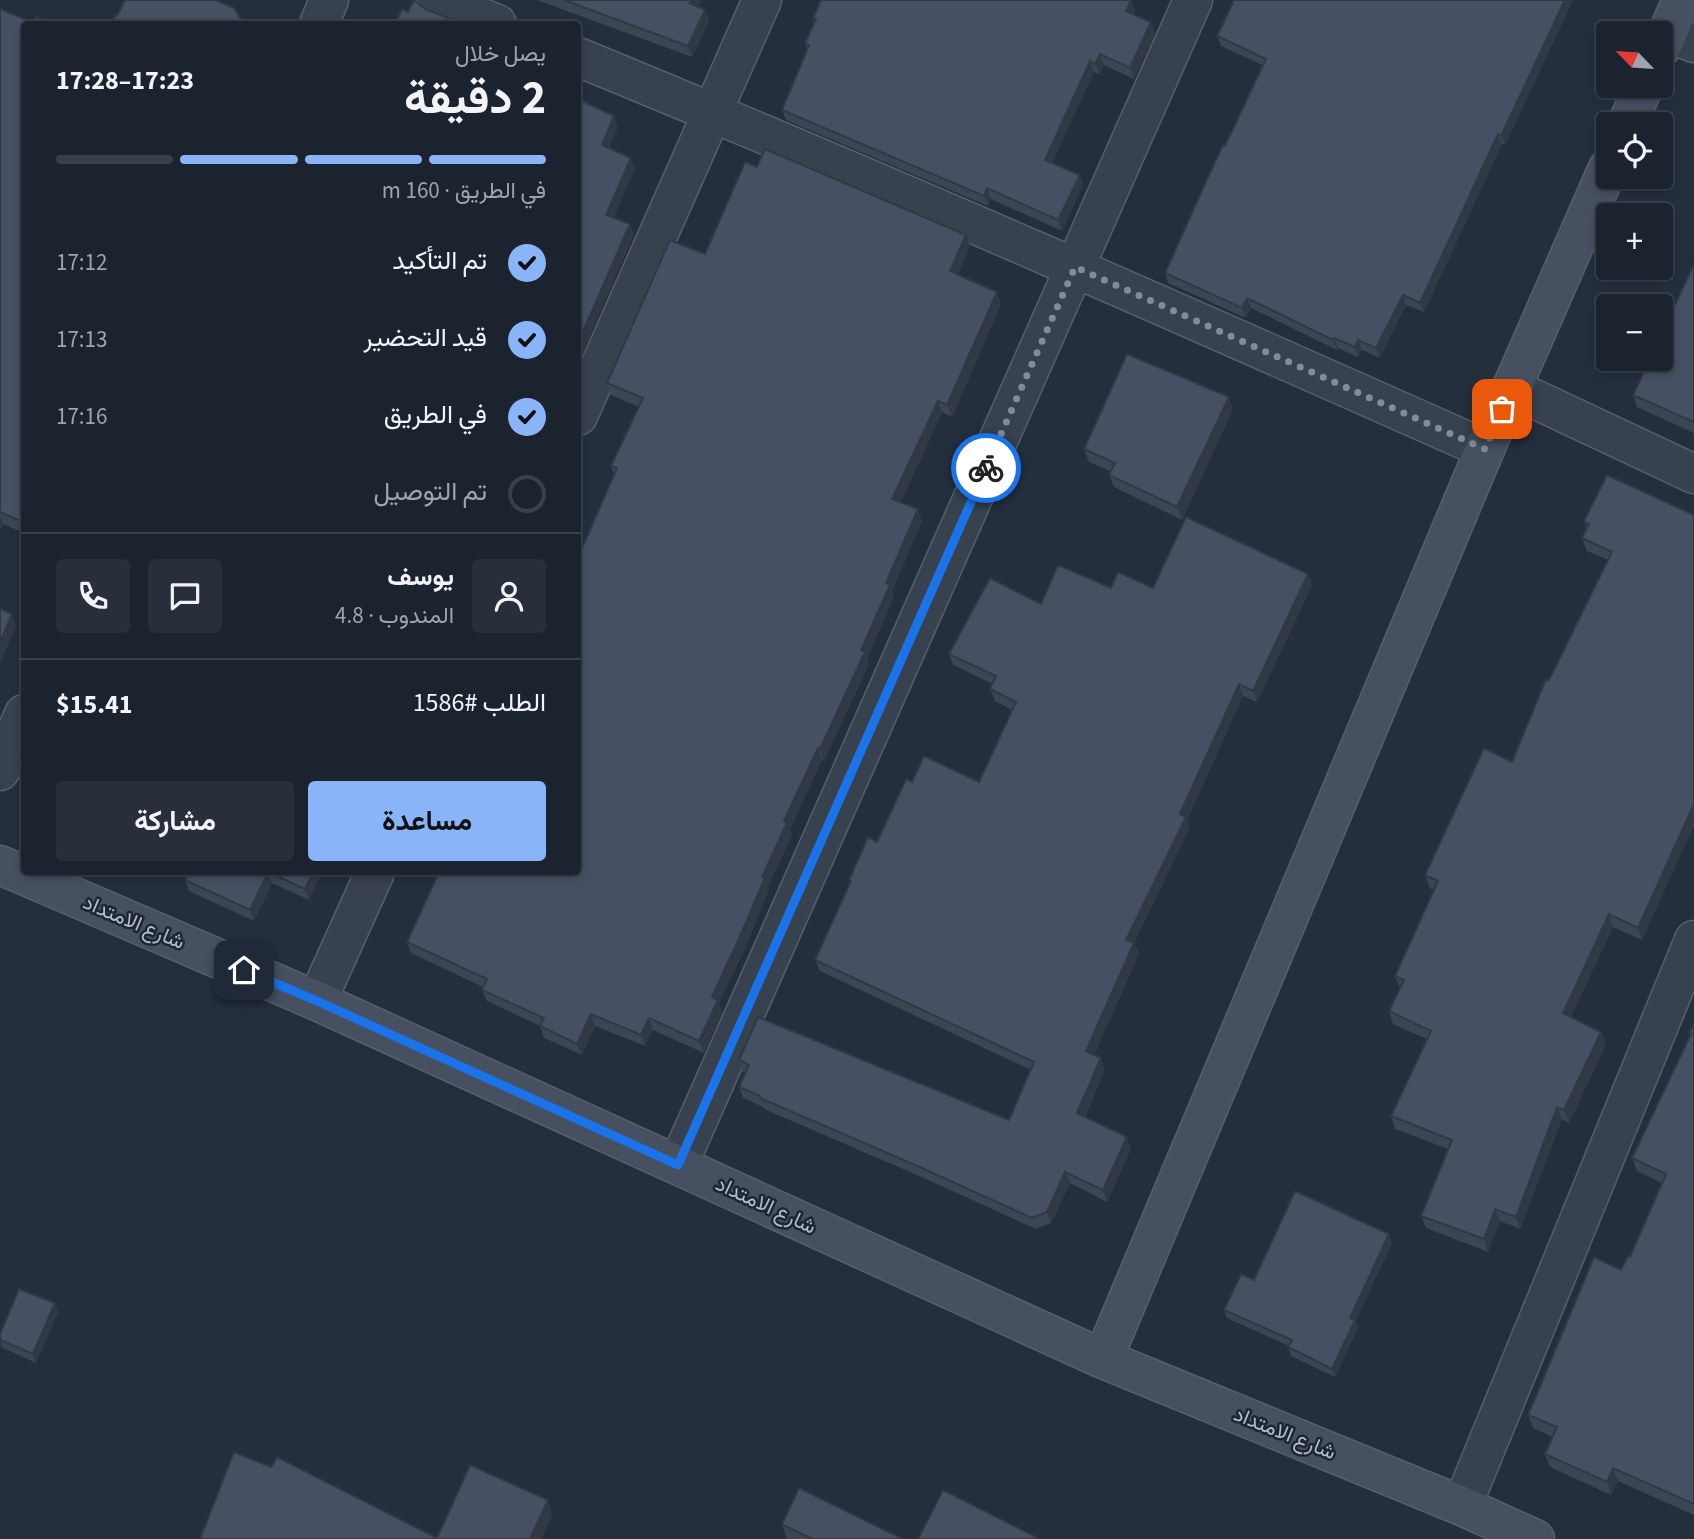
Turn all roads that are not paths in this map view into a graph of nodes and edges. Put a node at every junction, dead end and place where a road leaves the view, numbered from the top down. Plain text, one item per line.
1 (329, 0) edge
2 (437, 0) edge
3 (762, 0) edge
4 (1193, 0) edge
5 (320, 21) edge
6 (490, 21) edge
7 (581, 58) edge
8 (712, 113) junction
9 (1599, 189) edge
10 (1075, 267) junction
11 (1511, 388) junction
12 (581, 409) edge
13 (1485, 449) junction
14 (1694, 474) edge
15 (21, 721) edge
16 (0, 771) edge
17 (0, 864) edge
18 (21, 873) edge
19 (25, 875) edge
20 (374, 875) edge
21 (1694, 940) edge
22 (317, 1001) junction
23 (678, 1165) junction
24 (1103, 1359) junction
25 (1462, 1506) junction
26 (1535, 1539) edge

1 - 5 street
2 - 6 street
3 - 8 street
4 - 10 street
7 - 8 street
8 - 10 street
8 - 12 street
9 - 11 street
10 - 13 street
10 - 23 street
11 - 13 street
11 - 14 street
13 - 24 street
15 - 16 street
17 - 18 street, شارع الامتداد
19 - 22 street, شارع الامتداد
20 - 22 street
21 - 25 street
22 - 23 street, شارع الامتداد
23 - 24 street, شارع الامتداد
24 - 25 street, شارع الامتداد
25 - 26 street, شارع الامتداد

